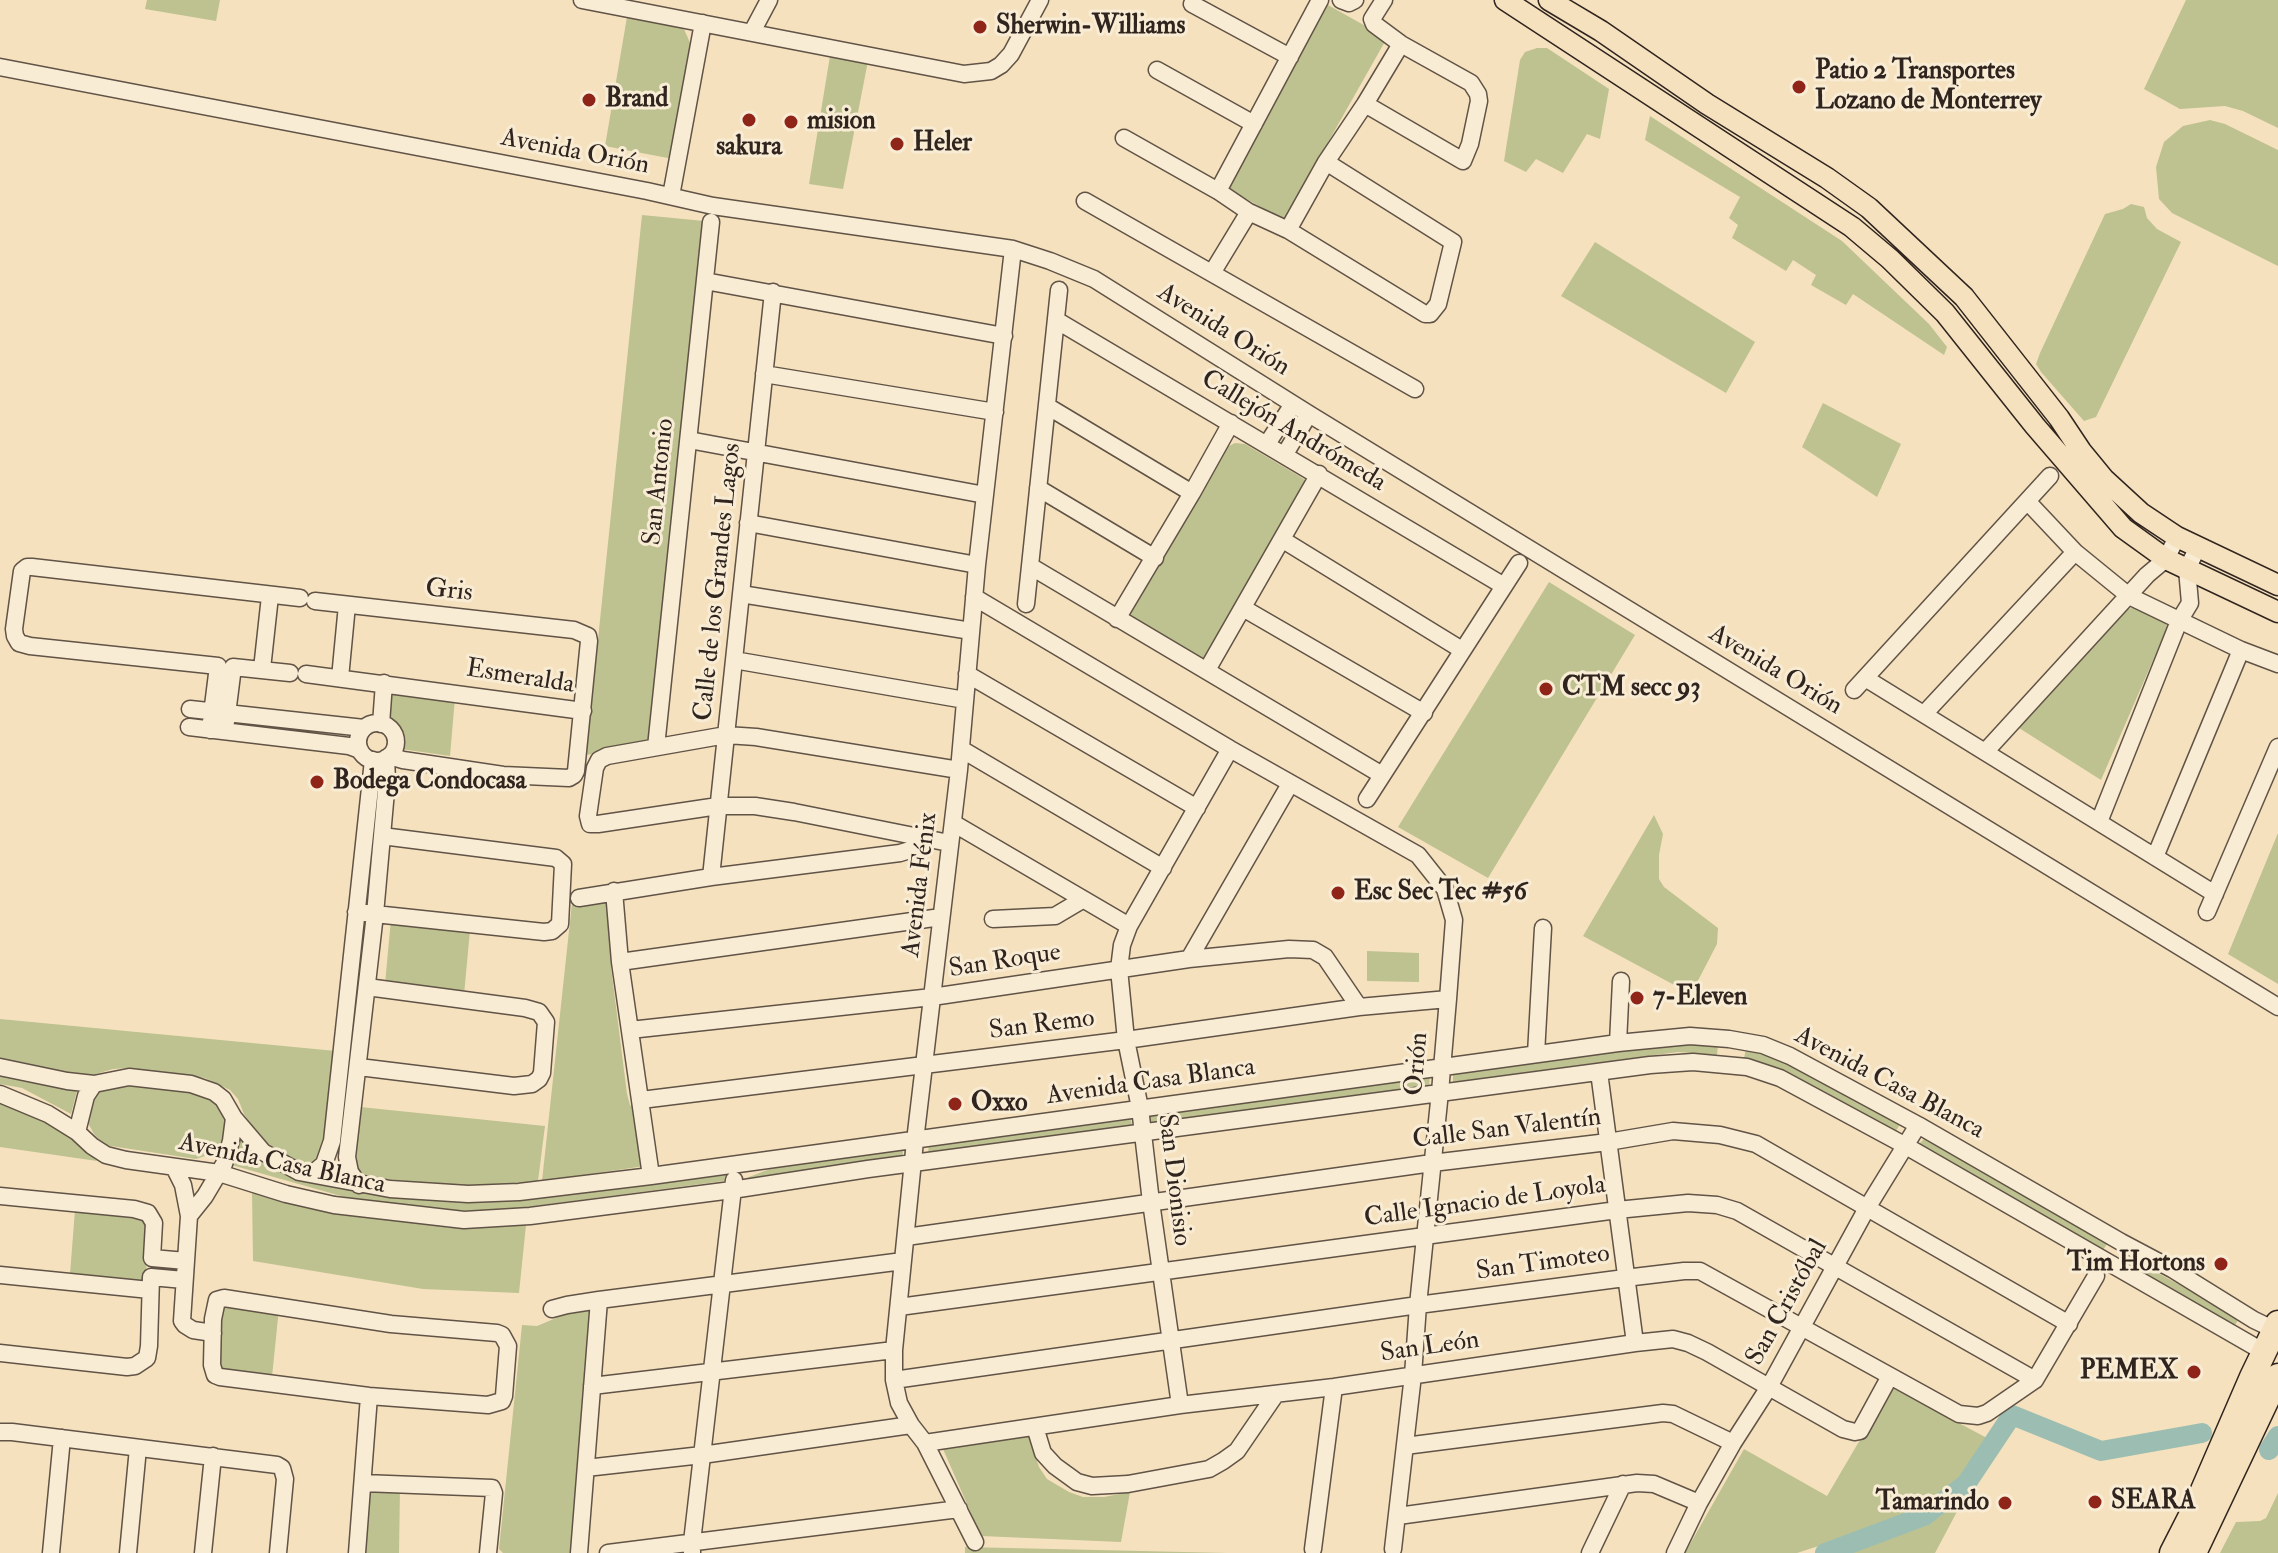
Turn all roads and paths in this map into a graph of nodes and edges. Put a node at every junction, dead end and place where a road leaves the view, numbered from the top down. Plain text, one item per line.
1 (582, 0) edge
2 (769, 0) edge
3 (1040, 0) edge
4 (1320, 0) edge
5 (1384, 0) edge
6 (1505, 0) edge
7 (1549, 0) edge
8 (1192, 4) dead end
9 (703, 23) junction
10 (752, 32) junction
11 (1401, 44) junction
12 (1290, 57) junction
13 (0, 67) edge
14 (1157, 70) dead end
15 (1639, 88) junction
16 (1690, 93) junction
17 (1365, 104) junction
18 (1254, 124) junction
19 (1124, 138) dead end
20 (1326, 162) junction
21 (1218, 191) junction
22 (671, 196) junction
23 (1085, 201) dead end
24 (1249, 212) junction
25 (711, 222) dead end
26 (1288, 230) junction
27 (1013, 249) junction
28 (1212, 273) junction
29 (705, 281) junction
30 (1059, 290) dead end
31 (773, 292) junction
32 (1056, 320) junction
33 (1004, 336) junction
34 (764, 374) junction
35 (1415, 389) dead end
36 (1293, 404) junction
37 (1047, 406) junction
38 (995, 412) junction
39 (1309, 414) junction
40 (1231, 423) junction
41 (689, 440) junction
42 (1267, 444) junction
43 (757, 452) junction
44 (1285, 454) junction
45 (1319, 474) junction
46 (2050, 476) dead end
47 (1038, 488) junction
48 (1192, 493) junction
49 (985, 495) junction
50 (2027, 501) junction
51 (748, 523) junction
52 (2177, 537) junction
53 (1283, 540) junction
54 (2198, 547) junction
55 (2075, 552) junction
56 (1155, 558) junction
57 (2166, 559) junction
58 (1519, 563) dead end
59 (977, 565) junction
60 (1030, 566) junction
61 (2187, 569) junction
62 (2278, 585) edge
63 (1504, 586) junction
64 (741, 594) junction
65 (270, 596) junction
66 (2129, 596) junction
67 (974, 597) junction
68 (1026, 604) dead end
69 (347, 605) junction
70 (1243, 608) junction
71 (2278, 612) edge
72 (1117, 619) junction
73 (2179, 621) junction
74 (971, 631) junction
75 (1462, 650) junction
76 (2241, 650) junction
77 (734, 660) junction
78 (2278, 664) edge
79 (226, 666) junction
80 (262, 669) junction
81 (1207, 670) junction
82 (967, 674) junction
83 (340, 678) junction
84 (384, 683) junction
85 (965, 700) junction
86 (190, 709) dead end
87 (583, 711) junction
88 (220, 713) junction
89 (1424, 713) junction
90 (1924, 714) junction
91 (372, 726) junction
92 (189, 727) dead end
93 (218, 731) junction
94 (726, 735) junction
95 (656, 747) junction
96 (2278, 747) edge
97 (961, 749) junction
98 (1230, 749) junction
99 (1985, 752) junction
100 (377, 756) junction
101 (959, 770) junction
102 (1382, 775) junction
103 (1290, 784) junction
104 (378, 794) junction
105 (1367, 799) dead end
106 (718, 806) junction
107 (1197, 808) junction
108 (2099, 822) junction
109 (953, 823) junction
110 (389, 836) junction
111 (920, 838) junction
112 (949, 843) junction
113 (2155, 857) junction
114 (1163, 868) junction
115 (711, 877) junction
116 (614, 891) junction
117 (2215, 894) junction
118 (579, 898) dead end
119 (1082, 900) junction
120 (356, 912) junction
121 (2207, 912) dead end
122 (380, 914) junction
123 (941, 917) junction
124 (993, 919) dead end
125 (1129, 926) junction
126 (1543, 928) dead end
127 (352, 953) junction
128 (370, 955) junction
129 (1189, 959) junction
130 (620, 962) junction
131 (1119, 969) junction
132 (1621, 981) dead end
133 (373, 988) junction
134 (932, 997) junction
135 (1448, 999) junction
136 (1359, 1007) junction
137 (2278, 1007) edge
138 (630, 1030) junction
139 (1729, 1039) junction
140 (1126, 1040) junction
141 (1618, 1043) junction
142 (1536, 1054) junction
143 (1724, 1064) junction
144 (923, 1065) junction
145 (0, 1067) edge
146 (1442, 1067) junction
147 (365, 1068) junction
148 (1599, 1072) junction
149 (94, 1084) junction
150 (1440, 1092) junction
151 (0, 1094) edge
152 (641, 1100) junction
153 (336, 1101) junction
154 (354, 1103) junction
155 (1140, 1108) junction
156 (234, 1118) junction
157 (1918, 1125) junction
158 (77, 1132) junction
159 (1144, 1133) junction
160 (332, 1141) junction
161 (915, 1141) junction
162 (1608, 1142) junction
163 (350, 1143) junction
164 (1906, 1146) junction
165 (739, 1163) junction
166 (914, 1163) junction
167 (1432, 1163) junction
168 (174, 1167) junction
169 (219, 1173) junction
170 (312, 1174) junction
171 (651, 1176) junction
172 (359, 1185) junction
173 (732, 1190) junction
174 (0, 1196) edge
175 (1151, 1202) junction
176 (1867, 1208) junction
177 (1617, 1210) junction
178 (189, 1216) junction
179 (1424, 1235) junction
180 (906, 1237) junction
181 (2121, 1242) junction
182 (186, 1261) junction
183 (903, 1261) junction
184 (2109, 1261) junction
185 (1836, 1266) junction
186 (1161, 1271) junction
187 (0, 1275) edge
188 (2096, 1276) dead end
189 (1625, 1278) junction
190 (184, 1280) junction
191 (151, 1284) junction
192 (721, 1285) junction
193 (599, 1300) junction
194 (1418, 1305) junction
195 (899, 1307) junction
196 (552, 1309) dead end
197 (2069, 1324) junction
198 (213, 1326) junction
199 (1803, 1327) junction
200 (2272, 1335) edge
201 (1170, 1340) junction
202 (1635, 1343) junction
203 (894, 1350) junction
204 (0, 1353) edge
205 (711, 1372) junction
206 (1413, 1375) junction
207 (1890, 1376) junction
208 (2278, 1376) edge
209 (894, 1380) junction
210 (2035, 1380) junction
211 (592, 1386) junction
212 (1334, 1387) junction
213 (1769, 1387) junction
214 (1276, 1394) junction
215 (369, 1396) junction
216 (1180, 1405) junction
217 (911, 1425) junction
218 (1035, 1427) junction
219 (0, 1432) edge
220 (62, 1438) junction
221 (925, 1443) junction
222 (1733, 1443) junction
223 (1405, 1446) junction
224 (138, 1448) junction
225 (702, 1455) junction
226 (213, 1456) junction
227 (586, 1468) junction
228 (363, 1483) junction
229 (1623, 1484) junction
230 (1699, 1503) junction
231 (959, 1509) junction
232 (1398, 1516) junction
233 (975, 1542) dead end
234 (692, 1548) edge
235 (1313, 1549) dead end
236 (1393, 1549) dead end
237 (51, 1553) edge
238 (128, 1553) edge
239 (203, 1553) edge
240 (278, 1553) edge
241 (357, 1553) edge
242 (488, 1553) edge
243 (579, 1553) edge
244 (608, 1553) edge
245 (1590, 1553) edge
246 (1675, 1553) edge
247 (2172, 1553) edge
248 (2194, 1553) edge

1 - 9 street
2 - 10 street
3 - 10 street
4 - 12 street
5 - 11 street
6 - 15 main road
7 - 16 main road
8 - 12 street
9 - 10 street
9 - 22 street
11 - 17 street
11 - 17 street
12 - 18 street
13 - 22 street, Avenida Orión
14 - 18 street
15 - 16 main road
15 - 57 main road
16 - 52 main road
17 - 20 street
18 - 21 street
19 - 21 street
20 - 26 street
20 - 26 street
21 - 24 street
22 - 27 street, Avenida Orión
23 - 28 street
24 - 26 street
24 - 28 street
25 - 29 street, San Antonio
27 - 33 street, Avenida Fénix
27 - 36 street, Avenida Orión
28 - 35 street
29 - 31 street
29 - 41 street, San Antonio
30 - 32 street
31 - 33 street
31 - 34 street, Calle de los Grandes Lagos
32 - 37 street
32 - 40 street, Callejón Andrómeda
33 - 38 street, Avenida Fénix
34 - 38 street
34 - 43 street, Calle de los Grandes Lagos
36 - 39 street, Avenida Orión
36 - 42 street
37 - 47 street
37 - 48 street
38 - 49 street, Avenida Fénix
39 - 44 street
39 - 137 street, Avenida Orión
40 - 42 street, Callejón Andrómeda
40 - 48 street
41 - 43 street
41 - 95 street, San Antonio
42 - 44 street, Callejón Andrómeda
43 - 49 street
43 - 51 street, Calle de los Grandes Lagos
44 - 45 street, Callejón Andrómeda
45 - 53 street
45 - 63 street, Callejón Andrómeda
46 - 50 street
47 - 56 street
47 - 60 street
48 - 56 street
49 - 59 street, Avenida Fénix
50 - 55 street
50 - 90 street
51 - 59 street
51 - 64 street, Calle de los Grandes Lagos
52 - 54 main road
52 - 57 street
53 - 70 street
53 - 75 street
54 - 61 street
54 - 62 main road
55 - 66 street
55 - 90 street
56 - 72 street
57 - 61 main road
57 - 66 street
58 - 63 street
59 - 67 street, Avenida Fénix
60 - 68 street
60 - 72 street
61 - 71 main road
61 - 73 street
63 - 75 street
64 - 74 street
64 - 77 street, Calle de los Grandes Lagos
65 - 69 street
65 - 79 street
65 - 80 street
66 - 73 street
66 - 99 street
67 - 74 street, Avenida Fénix
67 - 98 street, Orión
69 - 83 street
69 - 87 street, Gris
70 - 81 street
70 - 89 street
72 - 81 street
73 - 76 street
73 - 108 street
74 - 82 street, Avenida Fénix
75 - 89 street
76 - 78 street
76 - 113 street
77 - 85 street
77 - 94 street, Calle de los Grandes Lagos
79 - 80 street
79 - 88 street
80 - 83 street
81 - 102 street
82 - 85 street, Avenida Fénix
82 - 107 street
83 - 84 street
84 - 87 street, Esmeralda
84 - 91 street
85 - 97 street, Avenida Fénix
86 - 88 street
87 - 100 street, Esmeralda
88 - 91 street
88 - 93 street
89 - 102 street
90 - 99 street
91 - 100 street
91 - 100 street
92 - 93 street
93 - 100 street
94 - 95 street
94 - 101 street
94 - 106 street, Calle de los Grandes Lagos
95 - 106 street
96 - 117 street
97 - 101 street, Avenida Fénix
97 - 114 street
98 - 103 street, Orión
98 - 107 street, San Dionisio
99 - 108 street
100 - 104 street
101 - 109 street, Avenida Fénix
102 - 105 street
103 - 129 street
103 - 135 street, Orión
104 - 110 street
104 - 120 street
106 - 111 street
106 - 115 street, Calle de los Grandes Lagos
107 - 114 street, San Dionisio
108 - 113 street
109 - 112 street, Avenida Fénix
109 - 119 street
110 - 122 street
110 - 122 street
111 - 112 street
111 - 115 street
112 - 123 street, Avenida Fénix
113 - 117 street
114 - 125 street, San Dionisio
115 - 116 street
116 - 118 street
116 - 130 street
117 - 121 street
119 - 124 street
119 - 125 street
120 - 122 street
120 - 127 street
122 - 128 street
123 - 130 street
123 - 134 street, Avenida Fénix
125 - 131 street, San Dionisio
126 - 142 street
127 - 128 street
127 - 153 street
128 - 133 street
129 - 131 street, San Roque
129 - 136 street, San Roque
130 - 138 street
131 - 134 street, San Roque
131 - 140 street, San Dionisio
132 - 141 street
133 - 147 street
133 - 147 street
134 - 138 street, San Roque
134 - 144 street, Avenida Fénix
135 - 136 street, San Remo
135 - 146 street, Orión
136 - 140 street, San Remo
138 - 152 street
139 - 141 street, Avenida Casa Blanca
139 - 143 street
139 - 157 street, Avenida Casa Blanca
140 - 144 street, San Remo
140 - 155 street, San Dionisio
141 - 142 street, Avenida Casa Blanca
142 - 146 street, Avenida Casa Blanca
143 - 148 street, Avenida Casa Blanca
143 - 164 street, Avenida Casa Blanca
144 - 152 street, San Remo
144 - 161 street, Avenida Fénix
145 - 149 street, Avenida Casa Blanca
146 - 150 street, Orión
146 - 155 street, Avenida Casa Blanca
147 - 154 street
148 - 150 street, Avenida Casa Blanca
148 - 162 street
149 - 156 street, Avenida Casa Blanca
149 - 158 street
150 - 159 street, Avenida Casa Blanca
150 - 167 street, Orión
151 - 158 street, Avenida Casa Blanca
152 - 171 street
153 - 154 street
153 - 160 street
154 - 163 street
155 - 159 street, San Dionisio
155 - 161 street, Avenida Casa Blanca
156 - 169 street
156 - 170 street, Avenida Casa Blanca
157 - 164 street, San Cristóbal
157 - 181 street, Avenida Casa Blanca
158 - 168 street, Avenida Casa Blanca
159 - 166 street, Avenida Casa Blanca
159 - 175 street, San Dionisio
160 - 163 street
160 - 170 street
161 - 165 street, Avenida Casa Blanca
161 - 166 street, Avenida Fénix
162 - 167 street, Calle San Valentín
162 - 176 street, Calle San Valentín
162 - 177 street
163 - 172 street
164 - 176 street, San Cristóbal
164 - 184 street, Avenida Casa Blanca
165 - 171 street, Avenida Casa Blanca
165 - 173 street
166 - 173 street, Avenida Casa Blanca
166 - 180 street, Avenida Fénix
167 - 175 street, Calle San Valentín
167 - 179 street, Orión
168 - 169 street, Avenida Casa Blanca
168 - 178 street
169 - 173 street, Avenida Casa Blanca
169 - 178 street
170 - 172 street, Avenida Casa Blanca
171 - 172 street, Avenida Casa Blanca
173 - 192 street
174 - 182 street
175 - 180 street, Calle San Valentín
175 - 186 street, San Dionisio
176 - 185 street, San Cristóbal
176 - 197 street, Calle San Valentín
177 - 179 street, Calle Ignacio de Loyola
177 - 185 street, Calle Ignacio de Loyola
177 - 189 street
178 - 182 street
179 - 186 street, Calle Ignacio de Loyola
179 - 194 street, Orión
180 - 183 street, Avenida Fénix
181 - 184 street
181 - 200 street, Avenida Casa Blanca
182 - 190 street
183 - 192 street
183 - 195 street, Avenida Fénix
184 - 200 street, Avenida Casa Blanca
185 - 199 street, San Cristóbal
185 - 210 street, Calle Ignacio de Loyola
186 - 195 street, Calle Ignacio de Loyola
186 - 201 street, San Dionisio
187 - 191 street
188 - 197 street, San Timoteo
189 - 194 street, San Timoteo
189 - 199 street, San Timoteo
189 - 202 street
190 - 191 street
190 - 198 street
191 - 204 street
192 - 193 street
192 - 205 street
193 - 196 street
193 - 211 street
194 - 201 street, San Timoteo
194 - 206 street, Orión
195 - 203 street, Avenida Fénix
197 - 210 street, San Timoteo
198 - 215 street
198 - 215 street
199 - 207 street, San Timoteo
199 - 213 street, San Cristóbal
200 - 247 highway
201 - 209 street, San Timoteo
201 - 216 street, San Dionisio
202 - 206 street, San León
202 - 213 street, San León
203 - 205 street
203 - 209 street, Avenida Fénix
205 - 211 street
205 - 225 street
206 - 212 street, San León
206 - 223 street, Orión
207 - 210 street, San Timoteo
207 - 213 street, San León
208 - 248 highway
209 - 217 street, Avenida Fénix
211 - 227 street
212 - 214 street, San León
212 - 235 street
213 - 222 street, San Cristóbal
214 - 216 street, San León
214 - 218 street
215 - 228 street
216 - 218 street, San León
217 - 221 street, Avenida Fénix
217 - 225 street
218 - 221 street, San León
219 - 220 street
220 - 224 street
220 - 237 street
221 - 231 street, Avenida Fénix
222 - 223 street
222 - 230 street, San Cristóbal
223 - 232 street, Orión
224 - 226 street
224 - 238 street
225 - 227 street
225 - 234 street
226 - 239 street
226 - 240 street
227 - 243 street
228 - 241 street
228 - 242 street
229 - 230 street
229 - 232 street
229 - 245 street
230 - 246 street, San Cristóbal
231 - 233 street, Avenida Fénix
231 - 234 street
232 - 236 street, Orión
234 - 244 street

